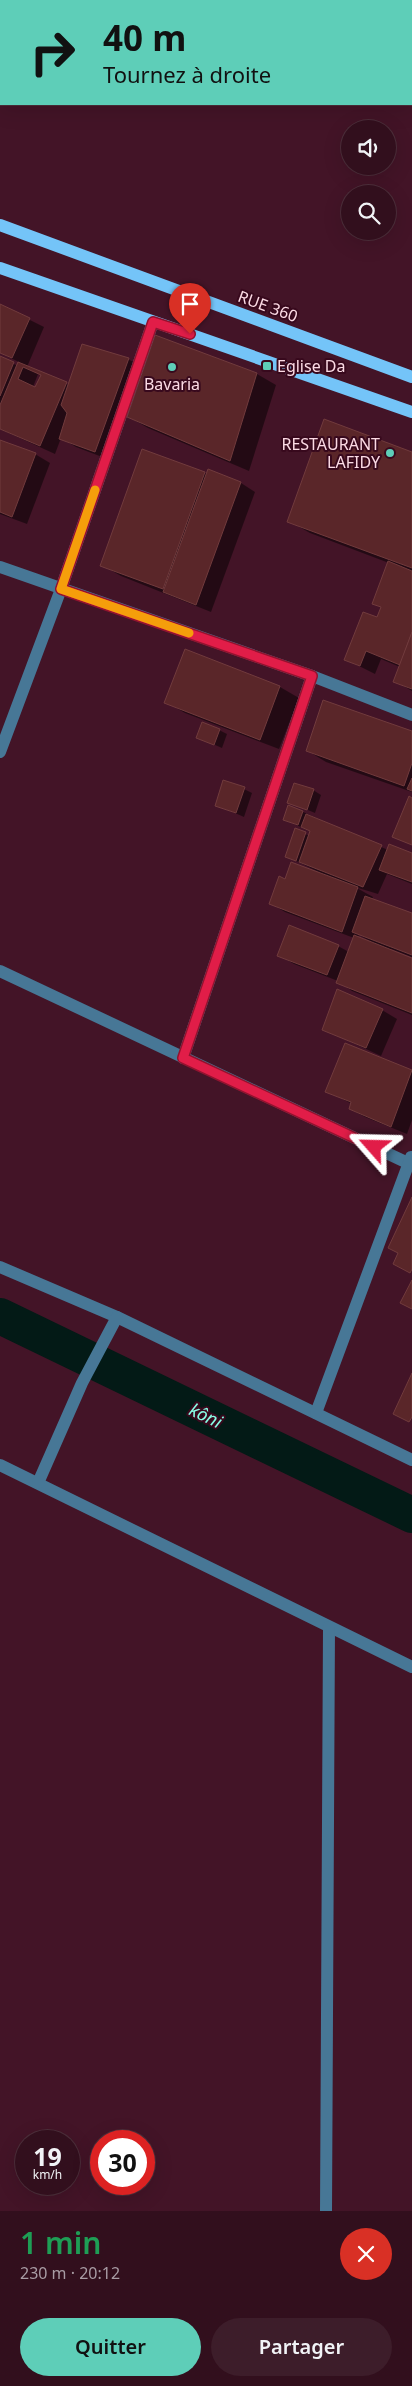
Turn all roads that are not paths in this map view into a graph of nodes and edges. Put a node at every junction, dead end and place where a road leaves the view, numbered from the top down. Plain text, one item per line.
1 (0, 225) edge
2 (0, 268) edge
3 (153, 322) junction
4 (412, 377) edge
5 (412, 412) edge
6 (0, 567) edge
7 (61, 589) junction
8 (312, 676) junction
9 (412, 715) edge
10 (0, 752) edge
11 (0, 971) edge
12 (183, 1058) junction
13 (411, 1161) edge
14 (0, 1267) edge
15 (117, 1317) junction
16 (316, 1412) junction
17 (412, 1460) edge
18 (0, 1465) edge
19 (38, 1483) junction
20 (330, 1627) junction
21 (412, 1667) edge
22 (326, 2211) edge

1 - 4 main road, RUE 360
2 - 3 main road
3 - 5 main road
3 - 7 street
6 - 7 street
7 - 8 street
7 - 10 street
8 - 9 street
8 - 12 street
11 - 12 street
12 - 13 street
13 - 16 street
14 - 15 street
15 - 16 street
15 - 19 street
16 - 17 street
18 - 19 street
19 - 20 street
20 - 21 street
20 - 22 street

